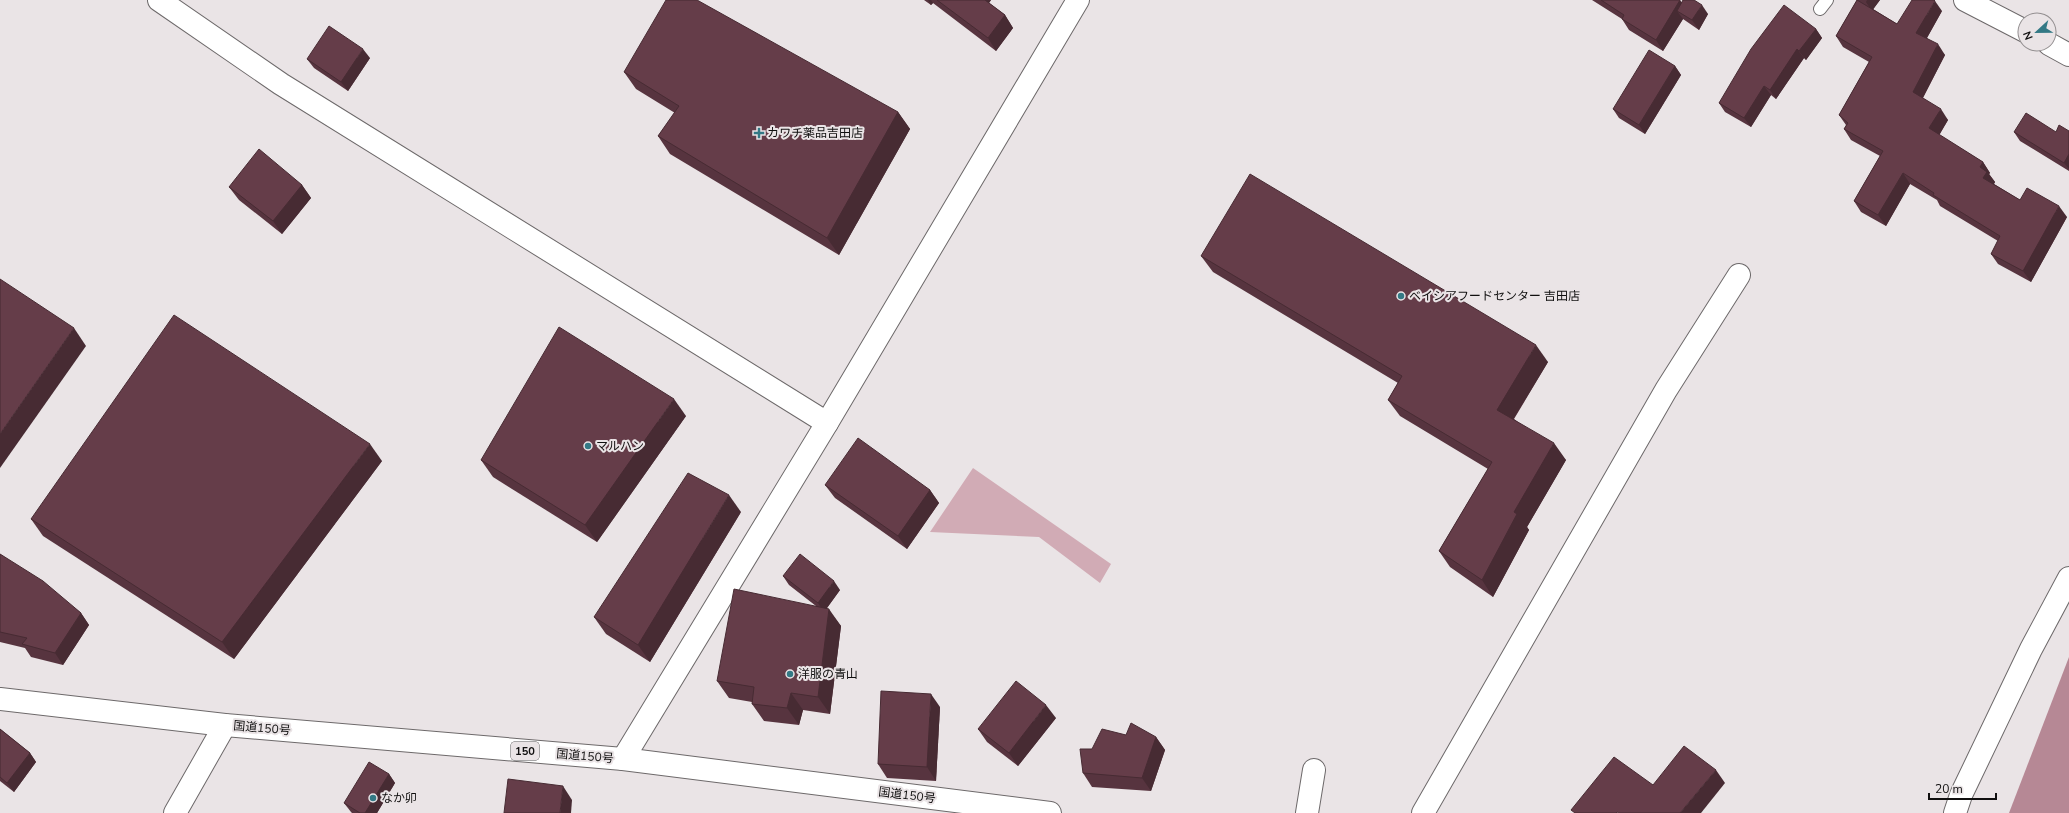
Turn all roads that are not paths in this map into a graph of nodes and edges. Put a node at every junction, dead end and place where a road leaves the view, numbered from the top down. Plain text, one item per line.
1 (159, 0) edge
2 (1078, 0) edge
3 (1965, 0) edge
4 (2017, 28) edge
5 (2057, 48) edge
6 (2069, 55) edge
7 (1739, 274) dead end
8 (827, 423) junction
9 (2069, 578) edge
10 (0, 699) edge
11 (225, 725) junction
12 (623, 759) junction
13 (1314, 770) dead end
14 (175, 813) edge
15 (1050, 813) edge
16 (1307, 813) edge
17 (1423, 813) edge
18 (1955, 813) edge

1 - 8 main road
2 - 8 main road
3 - 4 main road
5 - 6 main road
7 - 17 main road
8 - 12 main road
9 - 18 main road
10 - 11 main road, 国道150号 / 150
11 - 12 main road, 国道150号 / 150
11 - 14 main road
12 - 15 main road, 国道150号 / 150
13 - 16 main road

